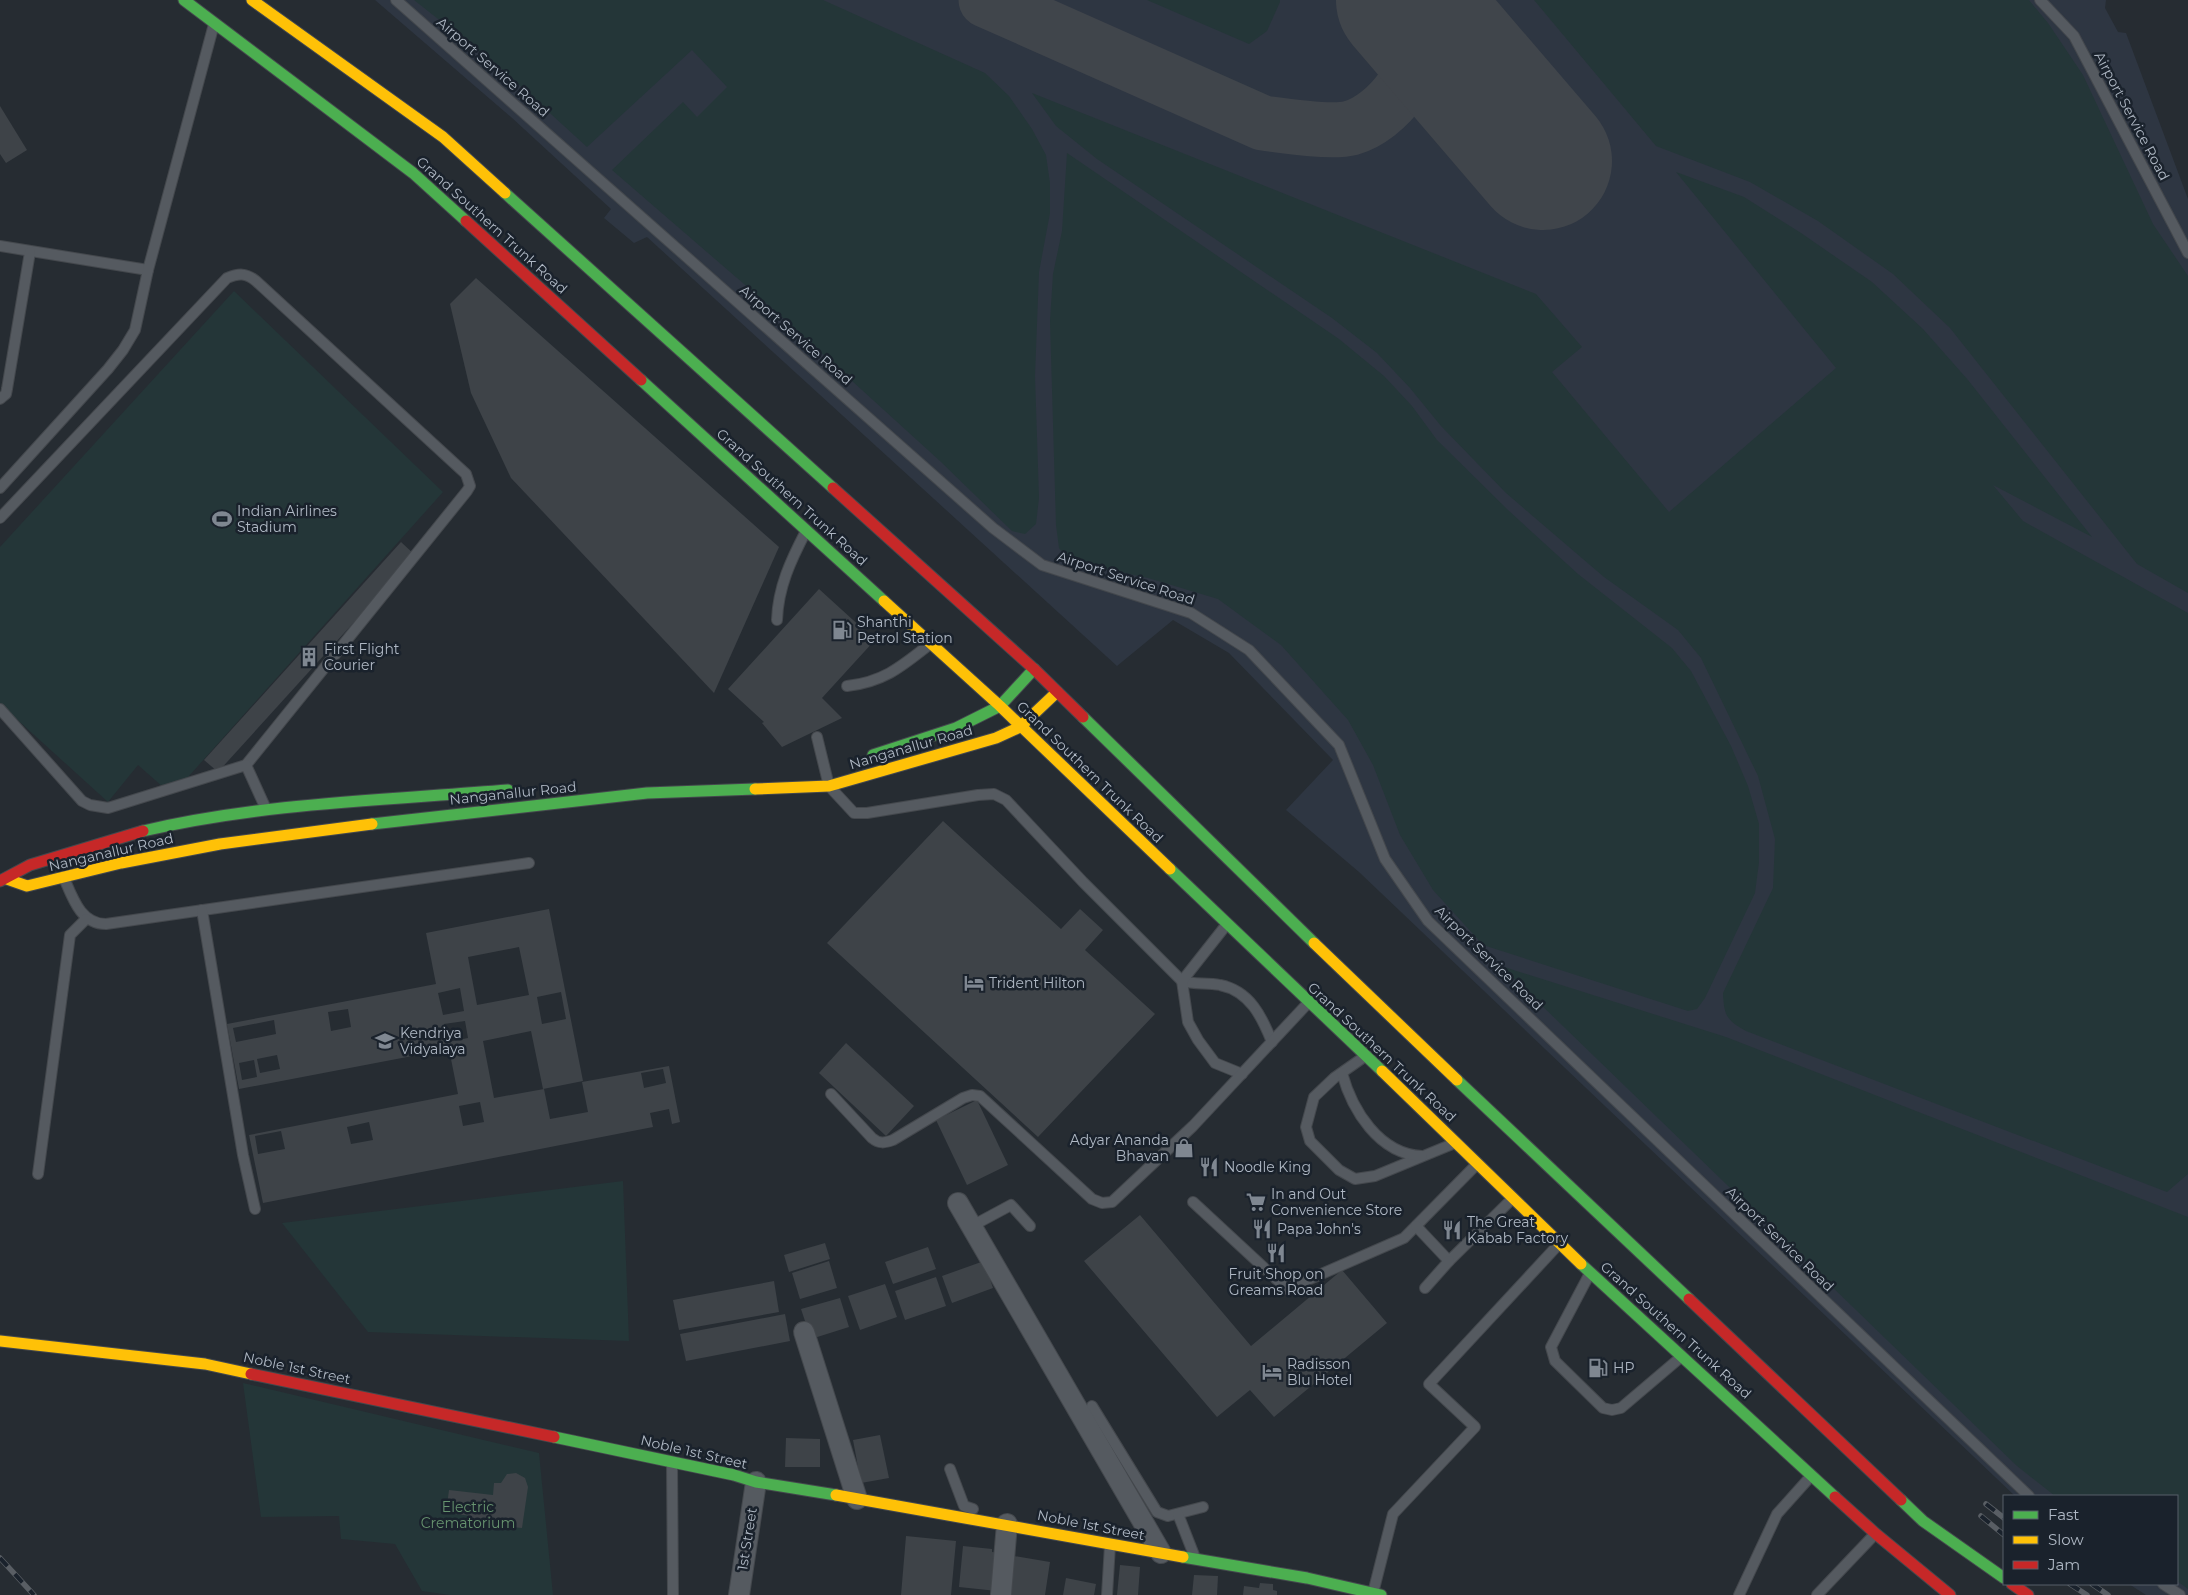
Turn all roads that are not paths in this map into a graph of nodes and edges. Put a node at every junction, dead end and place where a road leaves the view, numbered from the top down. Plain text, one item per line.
1 (184, 0) edge
2 (252, 0) edge
3 (396, 0) edge
4 (2040, 0) edge
5 (215, 24) junction
6 (0, 246) edge
7 (30, 252) junction
8 (2188, 253) edge
9 (148, 270) junction
10 (0, 399) edge
11 (0, 488) edge
12 (0, 518) edge
13 (806, 530) junction
14 (777, 620) dead end
15 (931, 643) junction
16 (1034, 670) junction
17 (847, 686) dead end
18 (1058, 692) junction
19 (1000, 706) junction
20 (0, 709) edge
21 (1020, 727) junction
22 (817, 737) dead end
23 (858, 760) dead end
24 (246, 765) junction
25 (604, 783) dead end
26 (829, 786) junction
27 (516, 790) dead end
28 (606, 798) junction
29 (266, 809) junction
30 (529, 863) dead end
31 (64, 877) junction
32 (3, 880) edge
33 (202, 910) junction
34 (86, 919) junction
35 (1227, 924) junction
36 (1182, 981) junction
37 (1308, 1003) junction
38 (1272, 1042) junction
39 (1365, 1056) junction
40 (1342, 1073) junction
41 (1242, 1074) junction
42 (831, 1094) dead end
43 (1456, 1142) junction
44 (1423, 1156) junction
45 (1478, 1163) junction
46 (38, 1174) dead end
47 (1514, 1198) junction
48 (1193, 1202) dead end
49 (958, 1203) dead end
50 (255, 1209) dead end
51 (972, 1226) junction
52 (1030, 1226) dead end
53 (1416, 1226) junction
54 (1559, 1244) junction
55 (1449, 1261) junction
56 (1590, 1273) junction
57 (1425, 1288) dead end
58 (804, 1332) dead end
59 (0, 1341) edge
60 (1682, 1356) junction
61 (1092, 1406) dead end
62 (672, 1462) junction
63 (950, 1469) dead end
64 (1812, 1475) junction
65 (756, 1482) junction
66 (2028, 1495) edge
67 (857, 1499) junction
68 (1203, 1507) dead end
69 (986, 1511) dead end
70 (972, 1514) junction
71 (1178, 1514) junction
72 (1007, 1524) junction
73 (1876, 1534) junction
74 (1110, 1544) junction
75 (1161, 1553) junction
76 (1196, 1559) junction
77 (2003, 1577) edge
78 (2013, 1585) edge
79 (2165, 1585) edge
80 (1306, 1586) edge
81 (1001, 1594) dead end
82 (1377, 1594) edge
83 (673, 1595) edge
84 (739, 1595) edge
85 (1107, 1595) edge
86 (1739, 1595) edge
87 (1817, 1595) edge
88 (1950, 1595) edge
89 (2028, 1595) edge
90 (2180, 1595) edge

1 - 5 main road, Grand Southern Trunk Road
2 - 16 main road, Grand Southern Trunk Road
3 - 66 lane, Airport Service Road
4 - 8 lane, Airport Service Road
5 - 9 lane
5 - 13 main road, Grand Southern Trunk Road
6 - 7 lane
7 - 9 lane
7 - 10 lane
9 - 11 lane
12 - 24 lane
13 - 14 lane
13 - 15 main road, Grand Southern Trunk Road
15 - 17 lane
15 - 19 main road, Grand Southern Trunk Road
16 - 18 main road, Grand Southern Trunk Road
16 - 19 main road
18 - 21 main road, Nanganallur Road
18 - 77 main road, Grand Southern Trunk Road
19 - 21 main road, Grand Southern Trunk Road
19 - 23 main road, Nanganallur Road
20 - 24 lane
21 - 26 main road, Nanganallur Road
21 - 35 main road, Grand Southern Trunk Road
22 - 26 lane
24 - 29 lane
25 - 28 main road
26 - 28 main road, Nanganallur Road
26 - 36 lane
27 - 29 main road, Nanganallur Road
28 - 31 main road, Nanganallur Road
29 - 32 main road, Nanganallur Road
30 - 33 lane
31 - 32 main road, Nanganallur Road
31 - 34 lane
33 - 34 lane
33 - 50 lane
34 - 46 lane
35 - 36 lane
35 - 37 main road, Grand Southern Trunk Road
36 - 38 lane
36 - 41 lane
37 - 38 lane
37 - 39 main road, Grand Southern Trunk Road
38 - 41 lane
39 - 40 lane
39 - 43 main road, Grand Southern Trunk Road
40 - 44 lane
40 - 44 lane
41 - 42 lane
43 - 44 lane
43 - 45 main road, Grand Southern Trunk Road
45 - 47 main road, Grand Southern Trunk Road
45 - 53 lane
47 - 54 main road, Grand Southern Trunk Road
47 - 55 lane
48 - 53 lane
49 - 51 street
51 - 52 lane
51 - 75 street
53 - 55 lane
54 - 56 main road, Grand Southern Trunk Road
54 - 82 lane
55 - 57 lane
56 - 60 main road, Grand Southern Trunk Road
56 - 60 lane
58 - 67 street
59 - 62 main road, Noble 1st Street
60 - 64 main road, Grand Southern Trunk Road
61 - 71 lane
62 - 65 main road, Noble 1st Street
62 - 83 lane
63 - 70 lane
64 - 73 main road, Grand Southern Trunk Road
64 - 86 lane
65 - 67 main road, Noble 1st Street
65 - 84 street, 1st Street
67 - 70 main road, Noble 1st Street
68 - 71 lane
69 - 70 lane
70 - 72 main road, Noble 1st Street
71 - 76 lane
72 - 74 main road, Noble 1st Street
72 - 81 street
73 - 87 lane
73 - 88 main road, Grand Southern Trunk Road
74 - 75 main road, Noble 1st Street
74 - 85 lane
75 - 76 main road, Noble 1st Street
76 - 80 main road, Noble 1st Street
78 - 89 main road
79 - 90 lane
80 - 82 main road, Noble 1st Street

